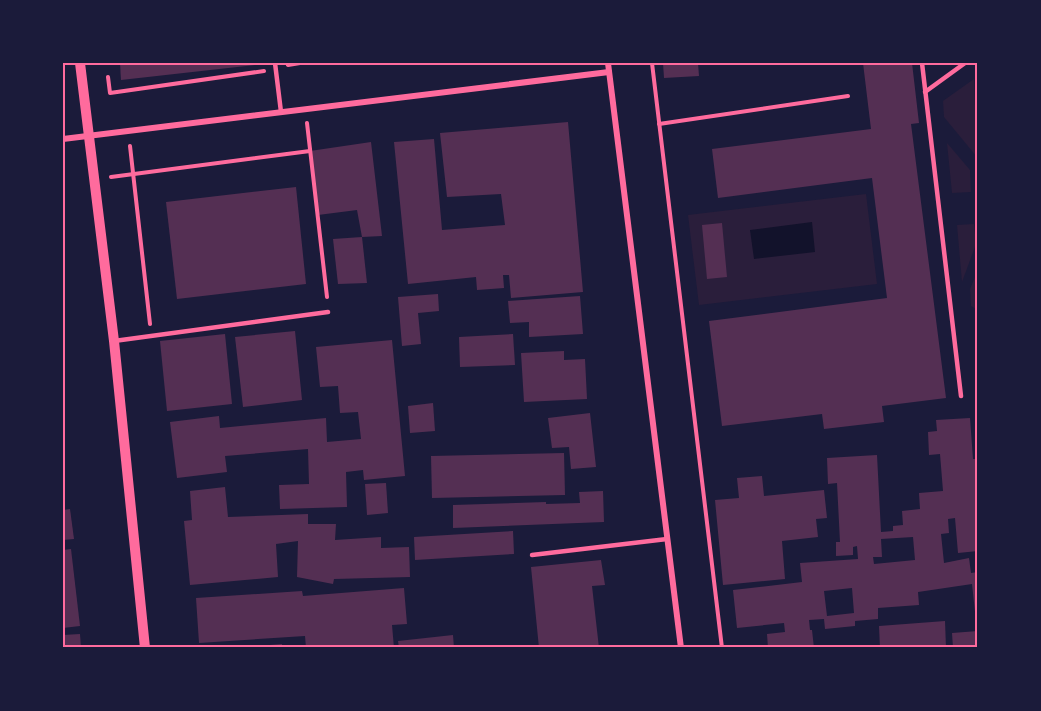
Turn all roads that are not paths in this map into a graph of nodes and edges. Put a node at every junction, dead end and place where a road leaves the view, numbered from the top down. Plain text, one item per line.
1 (80, 63) edge
2 (608, 63) edge
3 (922, 63) edge
4 (965, 63) edge
5 (275, 65) edge
6 (609, 72) junction
7 (925, 92) junction
8 (280, 112) junction
9 (89, 136) junction
10 (63, 139) edge
11 (328, 312) road end
12 (114, 341) junction
13 (960, 396) dead end
14 (667, 539) junction
15 (532, 555) dead end
16 (145, 648) edge
17 (681, 648) edge

1 - 9 street
2 - 6 street
3 - 7 lane
4 - 7 lane
5 - 8 lane
6 - 8 street
6 - 14 street
7 - 13 lane
8 - 9 street
9 - 10 street
9 - 12 street
11 - 12 lane
12 - 16 street
14 - 15 lane
14 - 17 street

